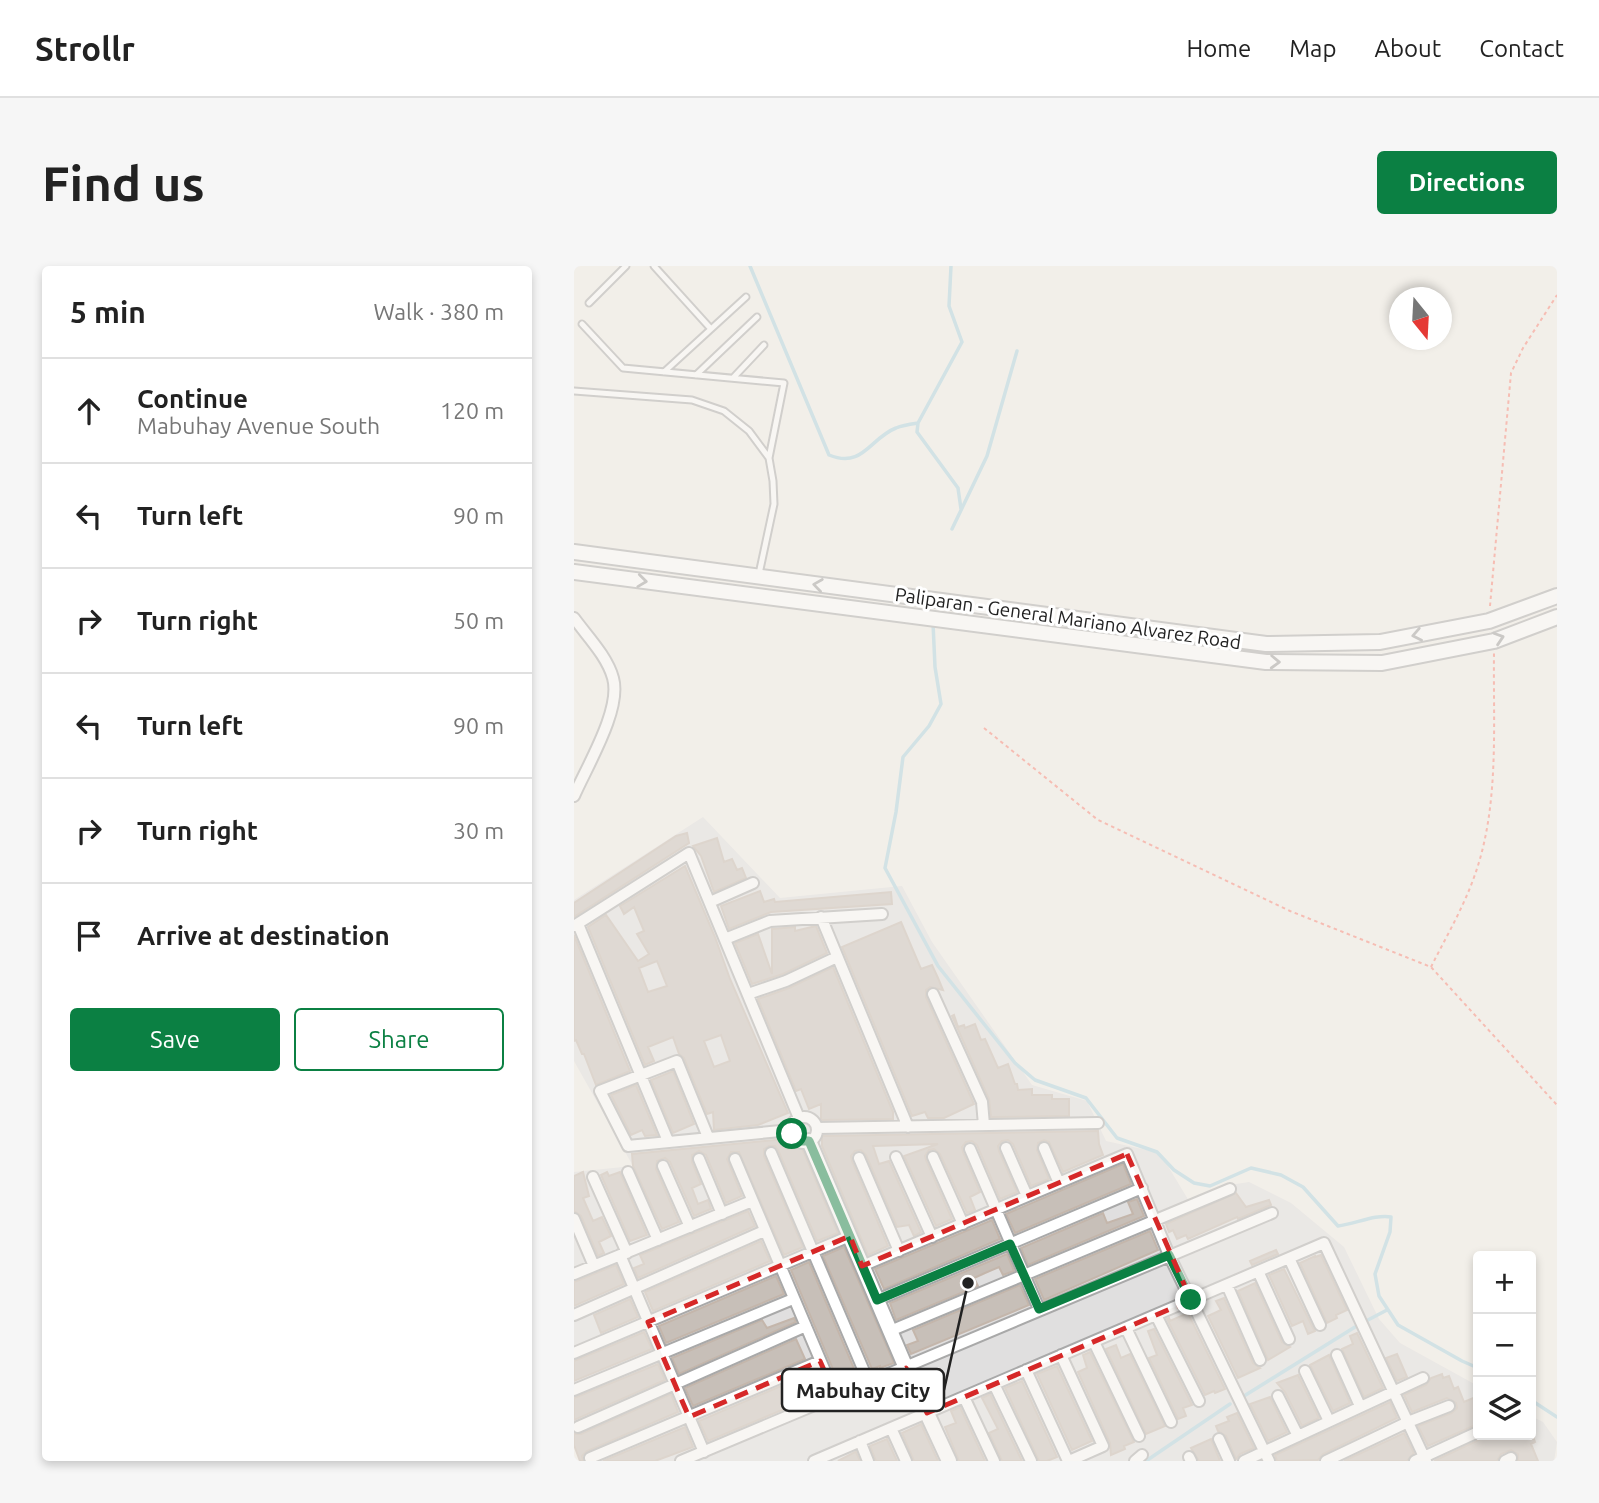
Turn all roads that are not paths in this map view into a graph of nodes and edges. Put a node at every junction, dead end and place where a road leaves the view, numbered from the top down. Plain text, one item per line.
1 (626, 266) edge
2 (653, 266) edge
3 (746, 297) dead end
4 (589, 303) dead end
5 (757, 317) dead end
6 (582, 324) dead end
7 (711, 329) junction
8 (764, 345) dead end
9 (664, 372) junction
10 (696, 375) junction
11 (733, 379) junction
12 (574, 391) edge
13 (769, 458) junction
14 (574, 552) edge
15 (574, 572) edge
16 (759, 577) junction
17 (1555, 597) edge
18 (1557, 617) edge
19 (574, 618) edge
20 (574, 796) edge
21 (753, 883) dead end
22 (710, 902) junction
23 (881, 914) dead end
24 (821, 917) junction
25 (576, 925) edge
26 (725, 939) junction
27 (836, 957) junction
28 (748, 994) junction
29 (933, 994) dead end
30 (641, 1074) junction
31 (799, 1118) junction
32 (1098, 1123) dead end
33 (984, 1125) junction
34 (908, 1126) junction
35 (817, 1128) junction
36 (791, 1130) junction
37 (708, 1137) junction
38 (668, 1141) junction
39 (809, 1141) junction
40 (1044, 1148) dead end
41 (970, 1149) dead end
42 (1006, 1149) dead end
43 (771, 1153) dead end
44 (896, 1157) dead end
45 (933, 1157) dead end
46 (859, 1158) dead end
47 (735, 1159) dead end
48 (699, 1160) dead end
49 (663, 1166) dead end
50 (628, 1172) dead end
51 (593, 1177) dead end
52 (1059, 1183) junction
53 (1142, 1188) junction
54 (1230, 1189) dead end
55 (1027, 1196) junction
56 (752, 1201) junction
57 (995, 1210) junction
58 (1272, 1213) dead end
59 (722, 1214) junction
60 (574, 1219) edge
61 (1156, 1220) junction
62 (963, 1224) junction
63 (690, 1227) junction
64 (764, 1231) junction
65 (849, 1236) junction
66 (932, 1237) junction
67 (659, 1240) junction
68 (1010, 1244) junction
69 (813, 1251) junction
70 (899, 1251) junction
71 (623, 1254) junction
72 (1169, 1255) junction
73 (1289, 1258) junction
74 (779, 1265) junction
75 (594, 1266) junction
76 (862, 1266) junction
77 (1258, 1271) junction
78 (574, 1274) edge
79 (1025, 1275) junction
80 (1227, 1285) junction
81 (634, 1290) junction
82 (793, 1299) junction
83 (877, 1300) junction
84 (1191, 1300) junction
85 (1039, 1309) junction
86 (574, 1315) edge
87 (1156, 1315) junction
88 (648, 1322) junction
89 (1320, 1325) dead end
90 (806, 1326) junction
91 (1126, 1328) junction
92 (890, 1331) junction
93 (1289, 1339) dead end
94 (1094, 1342) junction
95 (574, 1353) edge
96 (662, 1354) junction
97 (1061, 1355) junction
98 (1337, 1355) dead end
99 (820, 1360) junction
100 (1260, 1360) dead end
101 (906, 1368) junction
102 (1026, 1370) junction
103 (1305, 1371) dead end
104 (1423, 1378) dead end
105 (869, 1383) junction
106 (994, 1384) junction
107 (675, 1385) junction
108 (574, 1390) edge
109 (1392, 1391) junction
110 (1278, 1396) dead end
111 (836, 1397) junction
112 (964, 1397) junction
113 (1199, 1401) dead end
114 (1360, 1406) junction
115 (1449, 1406) dead end
116 (927, 1413) junction
117 (688, 1417) junction
118 (1329, 1421) junction
119 (1171, 1422) dead end
120 (1408, 1422) junction
121 (578, 1427) dead end
122 (891, 1428) junction
123 (1473, 1434) edge
124 (1139, 1436) dead end
125 (1298, 1436) junction
126 (1219, 1438) dead end
127 (860, 1441) junction
128 (704, 1452) junction
129 (1267, 1456) edge
130 (590, 1458) dead end
131 (822, 1460) edge
132 (1422, 1460) edge
133 (681, 1461) edge
134 (868, 1461) edge
135 (906, 1461) edge
136 (949, 1461) edge
137 (994, 1461) edge
138 (1031, 1461) edge
139 (1068, 1461) edge
140 (1228, 1461) edge
141 (1244, 1461) edge
142 (1326, 1461) edge

1 - 4 lane
2 - 7 lane
3 - 7 lane
5 - 10 lane
6 - 9 lane
7 - 9 lane
8 - 11 lane
9 - 10 lane
10 - 11 lane
11 - 13 lane
12 - 13 lane
13 - 16 lane
14 - 16 street, Paliparan - General Mariano Alvarez Road
15 -> 18 street, Paliparan - General Mariano Alvarez Road
17 -> 16 street, Paliparan - General Mariano Alvarez Road
19 - 20 street
21 - 22 street
22 - 25 street
22 - 26 street
23 - 24 street
24 - 26 street
24 - 27 street
25 - 30 street
26 - 28 street
27 - 28 street
27 - 34 street
28 - 31 street
29 - 33 street
30 - 37 street
30 - 38 street
30 - 38 street
31 - 35 street
31 - 36 street
32 - 33 street
33 - 34 street
34 - 35 street
35 - 39 street
36 - 37 street
36 - 39 street
37 - 38 street
39 - 65 street
40 - 52 street
41 - 57 street
42 - 55 street
43 - 69 street
44 - 66 street
45 - 62 street
46 - 70 street
47 - 56 street
48 - 59 street
49 - 63 street
50 - 67 street
51 - 71 street
52 - 53 street
52 - 55 street
53 - 61 street
53 - 68 street
54 - 61 street
55 - 57 street
56 - 59 street
56 - 64 street
57 - 62 street
57 - 68 street
58 - 72 street
59 - 63 street
60 - 75 street
61 - 72 street
61 - 79 street
62 - 66 street
63 - 67 street
64 - 74 street
64 - 81 street
65 - 69 street
65 - 76 street
66 - 70 street
67 - 71 street
68 - 79 street
68 - 83 street
69 - 74 street
69 - 105 street
70 - 76 street
71 - 75 street
71 - 81 street
72 - 84 street
72 - 85 street
73 - 77 street
73 - 89 street
73 - 109 street
74 - 82 street
74 - 88 street
75 - 78 street
76 - 83 street
77 - 80 street
77 - 93 street
79 - 85 street
79 - 92 street
80 - 84 street
80 - 100 street
81 - 86 street
81 - 88 street
82 - 90 street
82 - 96 street
83 - 92 street
84 - 87 street
84 - 129 street
85 - 101 street
87 - 91 street
87 - 113 street
88 - 95 street
88 - 96 street
90 - 99 street
90 - 107 street
91 - 94 street
91 - 119 street
92 - 101 street
94 - 97 street
94 - 124 street
96 - 107 street
96 - 108 street
97 - 102 street
97 - 139 street
98 - 114 street
99 - 111 street
99 - 117 street
101 - 105 street
101 - 116 street
102 - 106 street
102 - 139 street
103 - 118 street
104 - 109 street
105 - 111 street
106 - 112 street
106 - 138 street
107 - 117 street
107 - 121 street
109 - 114 street
109 - 120 street
110 - 125 street
111 - 128 street
112 - 116 street
112 - 137 street
114 - 118 street
115 - 120 street
116 - 122 street
116 - 136 street
117 - 128 street
117 - 130 street
118 - 125 street
120 - 132 street
120 - 142 street
122 - 127 street
122 - 135 street
123 - 132 street
125 - 129 street
126 - 140 street
127 - 131 street
127 - 134 street
128 - 133 street
129 - 141 street

